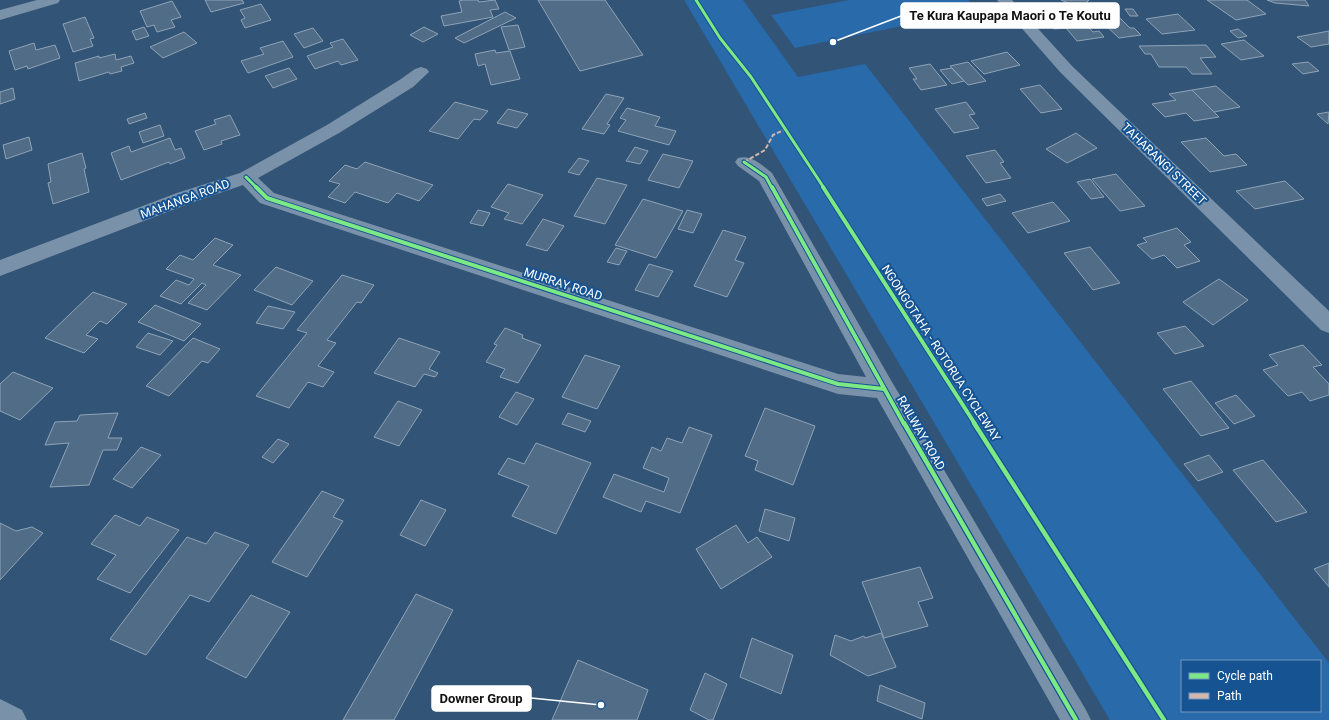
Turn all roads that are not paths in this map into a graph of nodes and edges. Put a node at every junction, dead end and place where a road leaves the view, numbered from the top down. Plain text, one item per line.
1 (53, 0) edge
2 (1004, 0) edge
3 (0, 15) edge
4 (421, 72) dead end
5 (744, 162) dead end
6 (246, 177) junction
7 (0, 268) edge
8 (1329, 324) edge
9 (884, 389) junction
10 (0, 714) edge
11 (12, 720) edge
12 (1076, 720) edge

1 - 3 street
2 - 8 street, TAHARANGI STREET
4 - 6 street, MAHANGA ROAD
5 - 9 street, RAILWAY ROAD
6 - 7 street, MAHANGA ROAD
6 - 9 street, MURRAY ROAD
9 - 12 street, RAILWAY ROAD
10 - 11 street

